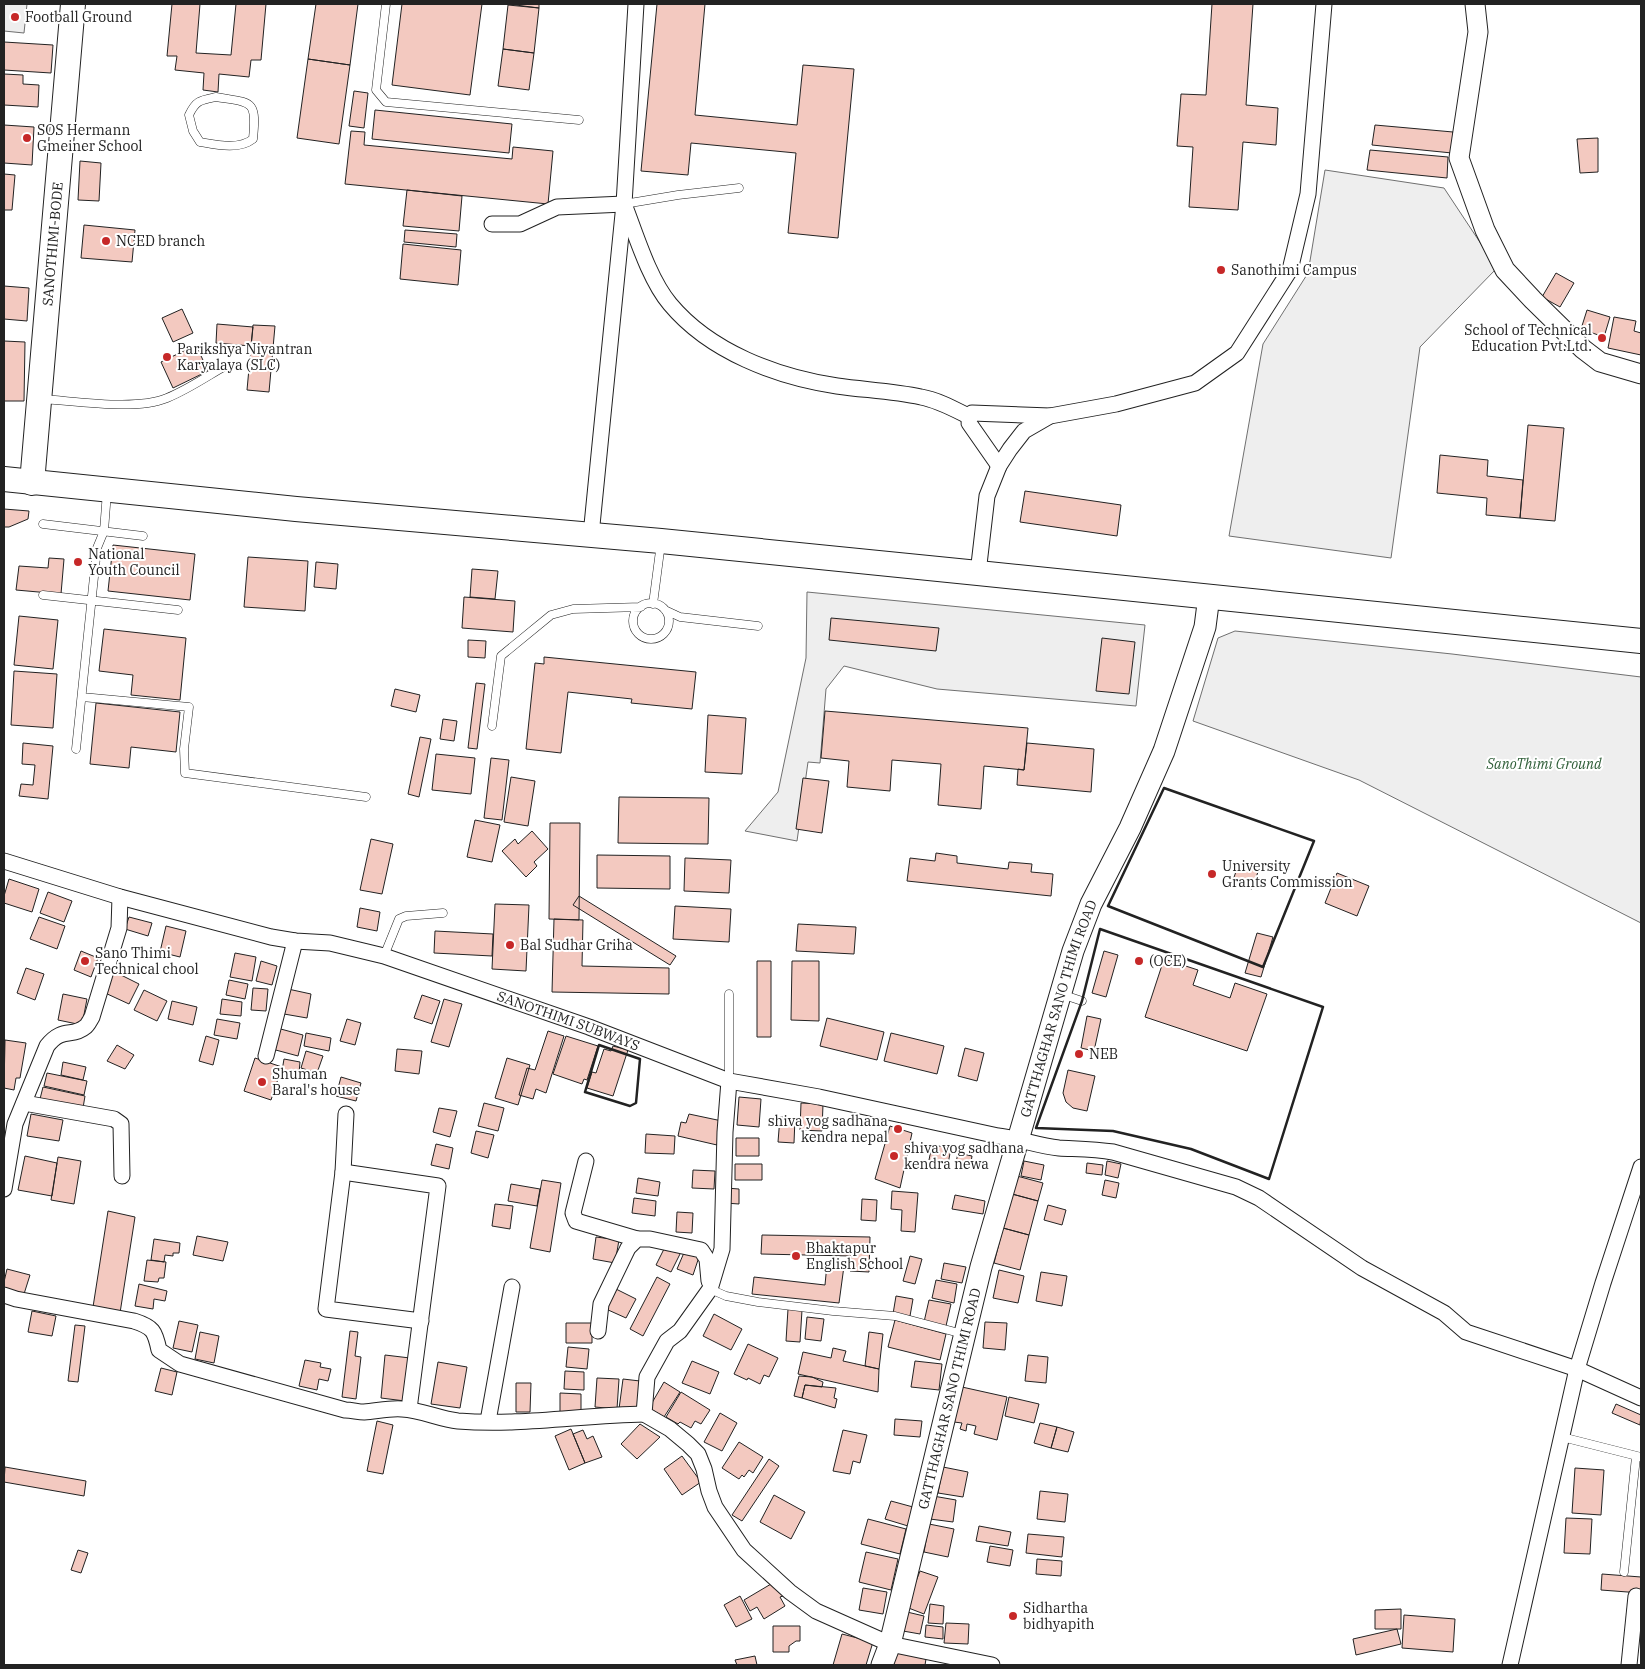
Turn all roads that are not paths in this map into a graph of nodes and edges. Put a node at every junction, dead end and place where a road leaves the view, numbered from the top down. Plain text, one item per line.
1 (73, 4) edge
2 (386, 4) edge
3 (636, 4) edge
4 (1324, 4) edge
5 (1475, 4) edge
6 (255, 117) joint
7 (579, 120) dead end
8 (739, 188) dead end
9 (624, 204) junction
10 (492, 224) dead end
11 (225, 366) dead end
12 (1641, 374) edge
13 (39, 399) junction
14 (1050, 416) junction
15 (970, 417) junction
16 (999, 466) junction
17 (4, 479) edge
18 (32, 483) junction
19 (107, 490) junction
20 (43, 524) dead end
21 (104, 532) junction
22 (591, 535) junction
23 (143, 536) dead end
24 (661, 542) junction
25 (978, 572) junction
26 (43, 595) dead end
27 (1208, 596) junction
28 (92, 600) junction
29 (654, 604) junction
30 (641, 607) junction
31 (178, 610) dead end
32 (665, 610) junction
33 (758, 626) dead end
34 (1641, 640) edge
35 (82, 697) junction
36 (492, 726) dead end
37 (76, 749) dead end
38 (366, 797) dead end
39 (4, 861) edge
40 (120, 897) junction
41 (443, 912) dead end
42 (295, 941) junction
43 (384, 956) junction
44 (729, 994) dead end
45 (1061, 994) junction
46 (1082, 1001) dead end
47 (266, 1056) dead end
48 (729, 1081) junction
49 (24, 1103) junction
50 (346, 1114) dead end
51 (1017, 1138) junction
52 (586, 1161) dead end
53 (1641, 1167) edge
54 (343, 1172) junction
55 (122, 1176) dead end
56 (4, 1189) edge
57 (637, 1239) junction
58 (512, 1287) dead end
59 (710, 1289) junction
60 (4, 1295) edge
61 (421, 1321) junction
62 (598, 1331) dead end
63 (964, 1334) junction
64 (1577, 1369) junction
65 (1641, 1398) edge
66 (409, 1410) junction
67 (644, 1414) junction
68 (488, 1421) junction
69 (1562, 1437) junction
70 (1638, 1457) edge
71 (1624, 1572) dead end
72 (1636, 1596) dead end
73 (890, 1644) junction
74 (882, 1665) edge
75 (992, 1665) edge
76 (1510, 1665) edge
77 (1629, 1665) edge

1 - 13 main road, SANOTHIMI-BODE
2 - 7 lane
3 - 9 street
4 - 14 street
5 - 12 street
6 - 6 lane
8 - 9 lane
9 - 10 street
9 - 15 street
9 - 22 street
11 - 13 lane
13 - 18 main road, SANOTHIMI-BODE
14 - 15 street
14 - 16 street
15 - 16 street
16 - 25 street
17 - 18 main road
18 - 19 main road
19 - 21 lane
19 - 22 main road
20 - 21 lane
21 - 23 lane
21 - 28 lane
22 - 24 main road
24 - 25 main road
24 - 29 lane
25 - 27 main road
26 - 28 lane
27 - 34 main road
27 - 45 main road, GATTHAGHAR SANO THIMI ROAD
28 - 31 lane
28 - 35 lane
29 - 30 lane
29 - 32 lane
30 - 32 lane
30 - 36 lane
32 - 33 lane
35 - 37 lane
35 - 38 lane
39 - 40 street, SANOTHIMI SUBWAYS
40 - 42 street, SANOTHIMI SUBWAYS
40 - 49 street
41 - 43 lane
42 - 43 street, SANOTHIMI SUBWAYS
42 - 47 street
43 - 48 street, SANOTHIMI SUBWAYS
44 - 48 lane
45 - 46 lane
45 - 51 main road, GATTHAGHAR SANO THIMI ROAD
48 - 51 street, SANOTHIMI SUBWAYS
48 - 59 street
49 - 55 street
49 - 56 street
50 - 54 street
51 - 63 main road, GATTHAGHAR SANO THIMI ROAD
51 - 64 street, SANOTHIMI SUBWAYS
52 - 57 street
53 - 64 street
54 - 61 street
54 - 61 street
57 - 59 street
57 - 62 street
58 - 68 street
59 - 63 lane
59 - 67 street
60 - 66 street
61 - 66 street
63 - 73 main road, GATTHAGHAR SANO THIMI ROAD
64 - 65 street, SANOTHIMI SUBWAYS
64 - 69 street
66 - 68 street
67 - 68 street
67 - 73 street
69 - 70 lane
69 - 76 street
70 - 71 lane
72 - 77 street
73 - 74 main road, GATTHAGHAR SANO THIMI ROAD
73 - 75 street

